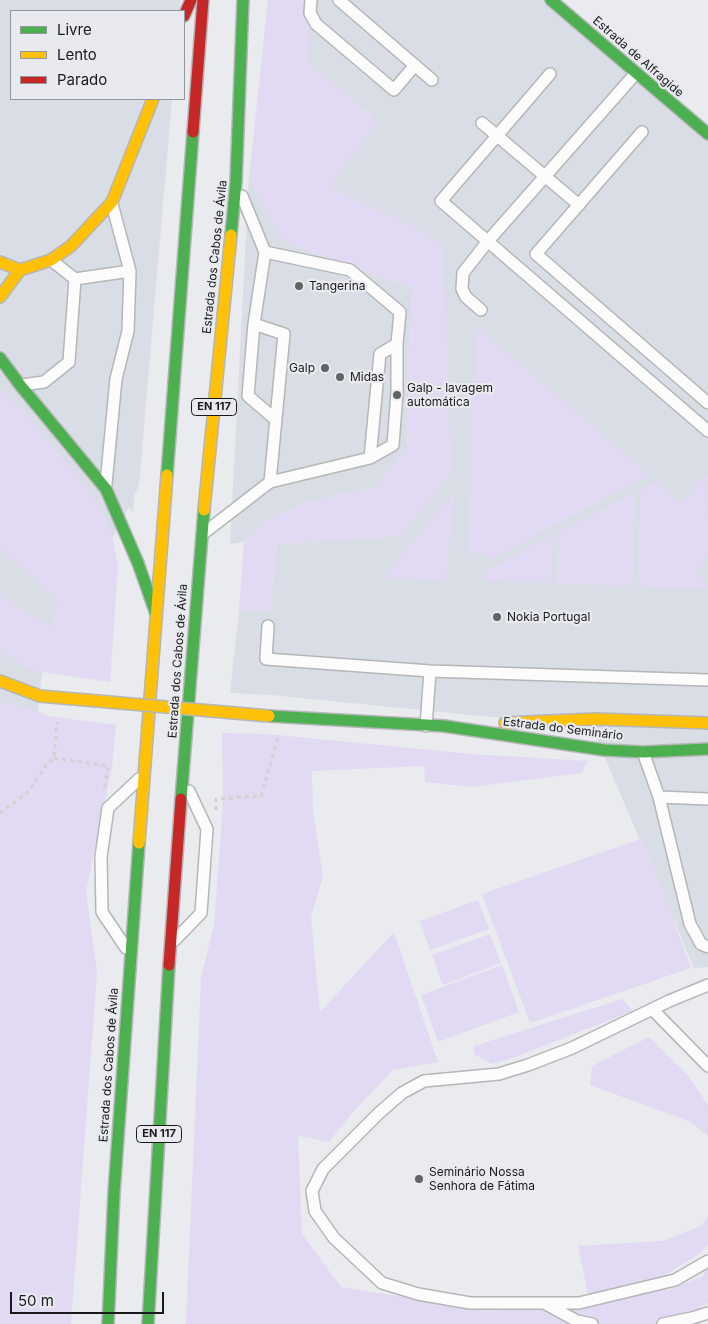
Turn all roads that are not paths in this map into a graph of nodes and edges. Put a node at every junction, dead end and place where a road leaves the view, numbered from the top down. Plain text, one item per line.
1 (191, 0) edge
2 (203, 0) edge
3 (243, 0) edge
4 (249, 0) edge
5 (312, 0) edge
6 (339, 0) edge
7 (551, 0) edge
8 (185, 14) edge
9 (241, 34) junction
10 (415, 65) junction
11 (636, 73) junction
12 (550, 74) dead end
13 (432, 80) dead end
14 (153, 100) edge
15 (482, 123) dead end
16 (642, 132) dead end
17 (708, 134) edge
18 (497, 136) junction
19 (545, 176) junction
20 (236, 182) junction
21 (112, 202) junction
22 (579, 205) junction
23 (488, 241) junction
24 (265, 252) junction
25 (50, 260) junction
26 (0, 262) edge
27 (20, 270) junction
28 (0, 271) edge
29 (130, 271) junction
30 (75, 279) junction
31 (0, 297) edge
32 (481, 310) dead end
33 (254, 324) junction
34 (398, 344) junction
35 (0, 358) edge
36 (0, 372) edge
37 (20, 385) junction
38 (708, 403) edge
39 (275, 419) junction
40 (708, 430) edge
41 (370, 458) junction
42 (270, 482) junction
43 (106, 489) junction
44 (201, 536) junction
45 (156, 614) junction
46 (268, 626) dead end
47 (430, 671) junction
48 (708, 680) edge
49 (0, 681) edge
50 (708, 722) edge
51 (426, 726) junction
52 (444, 726) junction
53 (708, 749) edge
54 (644, 752) junction
55 (144, 774) junction
56 (183, 779) junction
57 (659, 797) junction
58 (708, 799) edge
59 (170, 945) junction
60 (708, 947) edge
61 (130, 954) junction
62 (708, 985) edge
63 (652, 1009) junction
64 (708, 1066) edge
65 (708, 1262) edge
66 (544, 1303) junction
67 (708, 1313) edge
68 (108, 1324) edge
69 (148, 1324) edge
70 (592, 1324) edge
71 (663, 1324) edge

1 - 8 main road
2 - 45 main road, Estrada dos Cabos de Ávila / EN 117
3 - 9 main road, Estrada dos Cabos de Ávila / EN 117
4 - 9 main road
5 - 10 lane
6 - 10 lane
7 - 11 main road, Estrada de Alfragide
9 - 20 main road, Estrada dos Cabos de Ávila / EN 117
10 - 13 lane
11 - 17 main road, Estrada de Alfragide
11 - 19 lane
12 - 18 lane
14 - 21 main road
15 - 18 lane
16 - 22 lane
18 - 19 lane
18 - 23 lane
19 - 22 lane
19 - 23 lane
20 - 24 lane
20 - 44 main road, Estrada dos Cabos de Ávila / EN 117
21 - 25 main road
21 - 29 lane
22 - 38 lane
23 - 32 lane
23 - 40 lane
24 - 33 lane
24 - 34 lane
25 - 27 main road
25 - 30 lane
26 - 27 main road
27 - 28 main road
27 - 31 main road
29 - 30 lane
29 - 43 lane
30 - 37 lane
33 - 39 lane
33 - 39 lane
34 - 41 lane
34 - 41 lane
35 - 37 main road
36 - 37 main road
37 - 43 main road
39 - 42 lane
41 - 42 lane
42 - 44 lane
43 - 45 main road
44 - 56 main road, Estrada dos Cabos de Ávila / EN 117
45 - 55 main road, Estrada dos Cabos de Ávila / EN 117
46 - 47 lane
47 - 48 lane
47 - 51 lane
49 - 51 main road, Estrada do Seminário, bridge
50 - 52 main road, Estrada do Seminário
51 - 52 main road, Estrada do Seminário
52 - 54 main road, Estrada do Seminário
53 - 54 main road, Estrada do Seminário
54 - 57 lane
55 - 61 main road, Estrada dos Cabos de Ávila / EN 117
55 - 61 lane
56 - 59 main road, Estrada dos Cabos de Ávila / EN 117
56 - 59 lane
57 - 58 lane
57 - 60 lane
59 - 69 main road, Estrada dos Cabos de Ávila / EN 117
61 - 68 main road, Estrada dos Cabos de Ávila / EN 117
62 - 63 lane
63 - 64 lane
63 - 66 lane
65 - 66 lane
66 - 70 lane
67 - 71 lane

